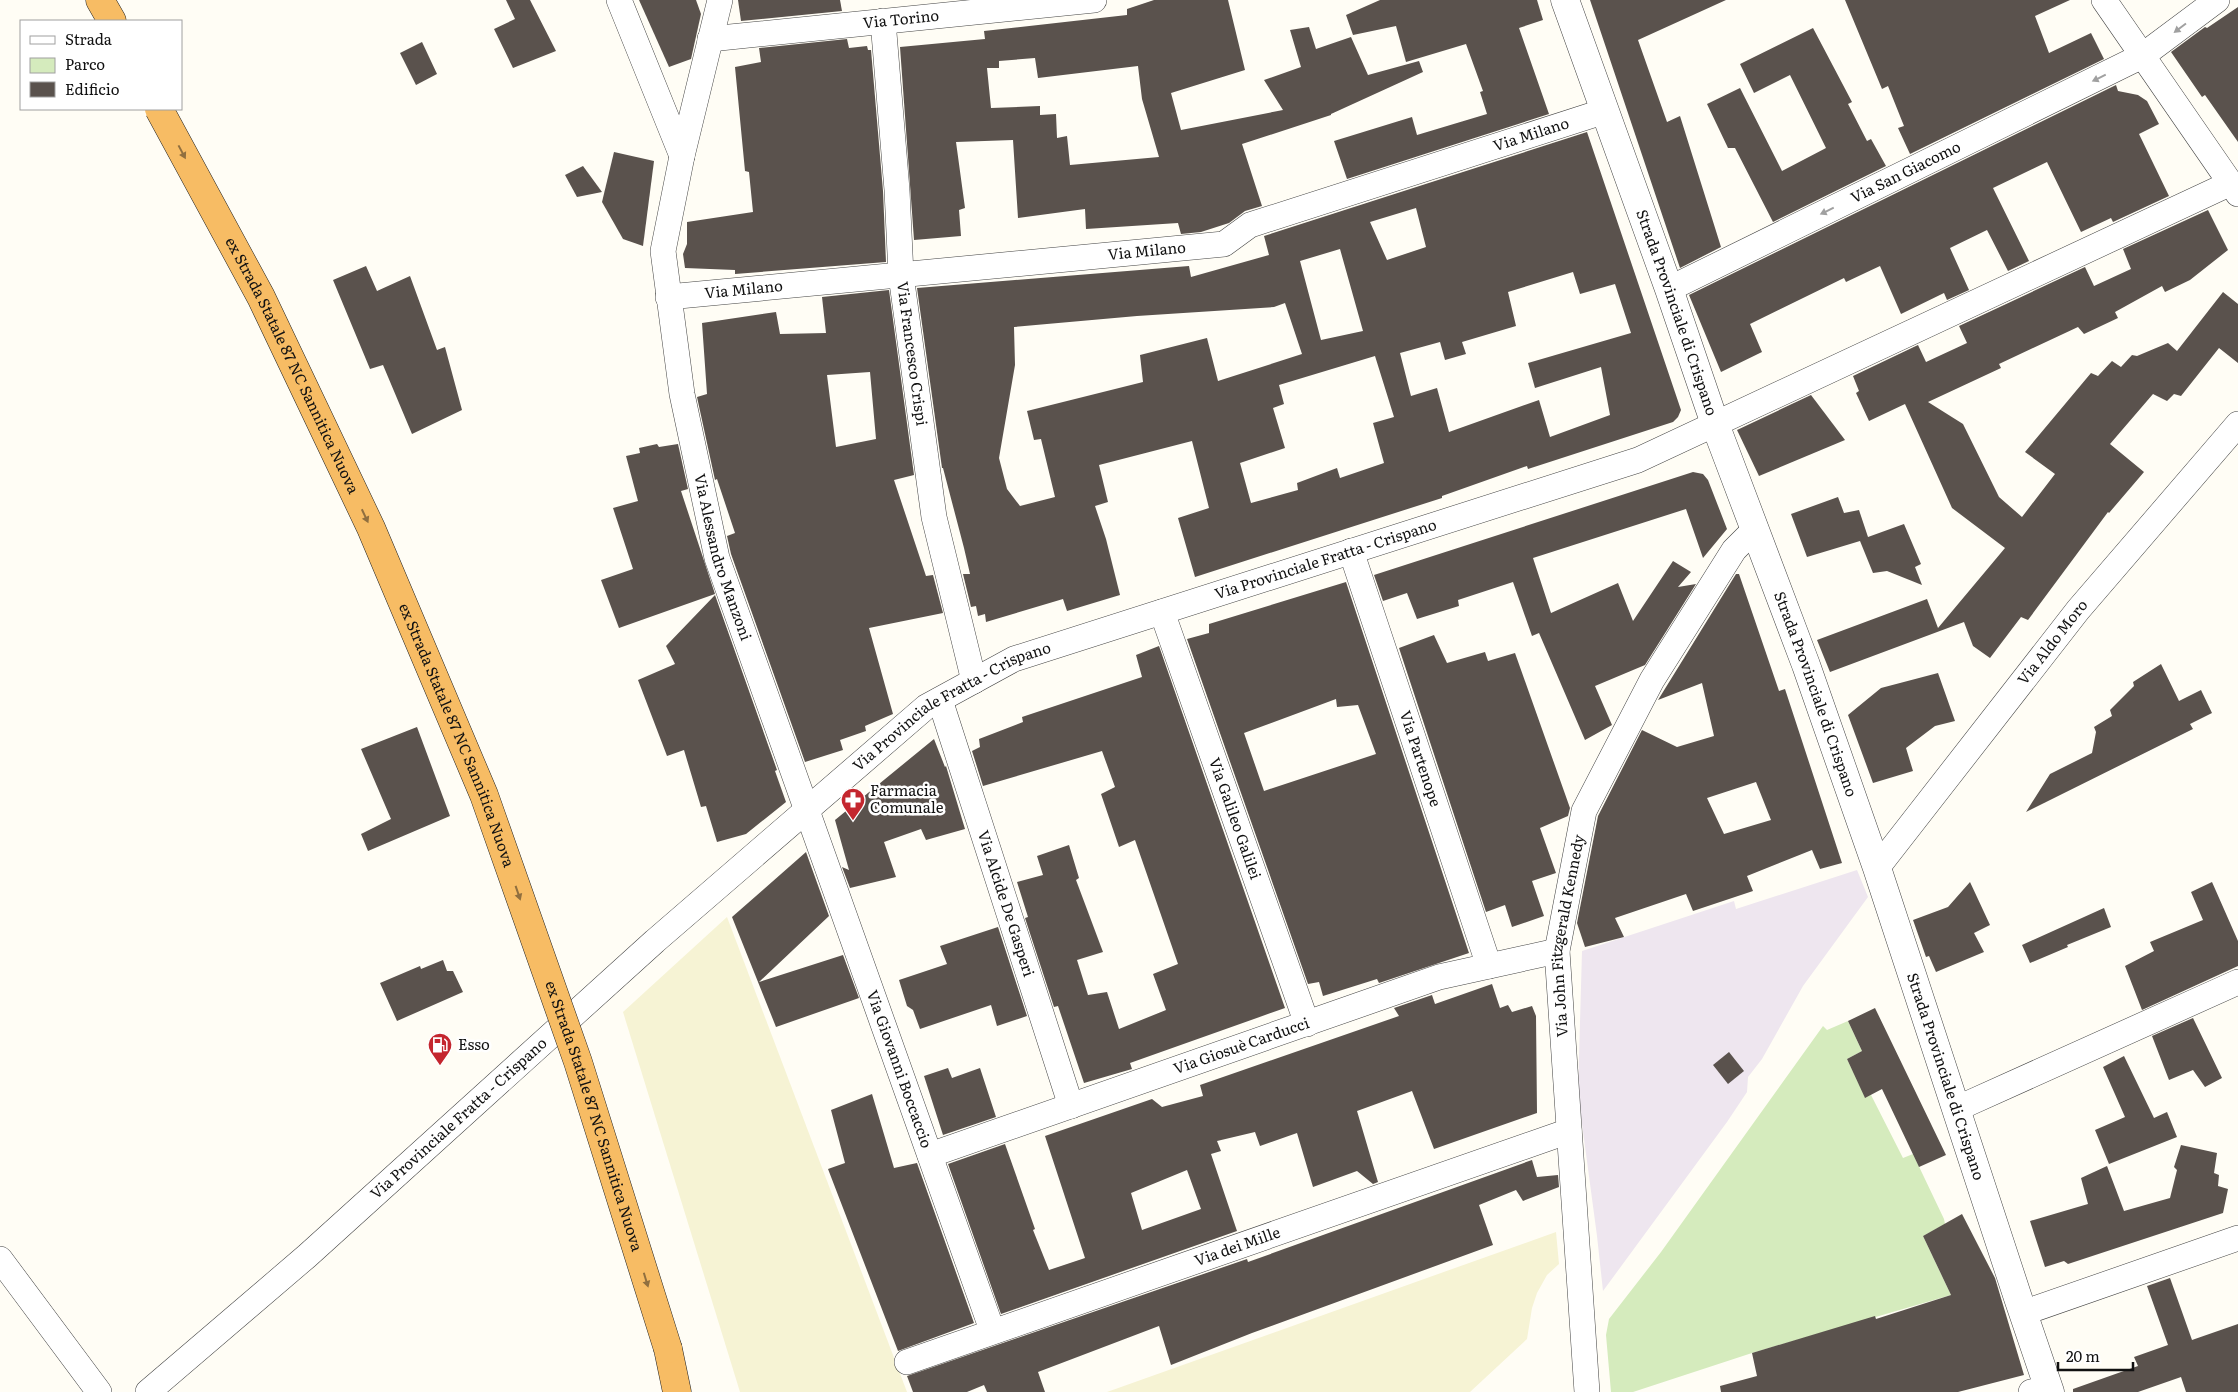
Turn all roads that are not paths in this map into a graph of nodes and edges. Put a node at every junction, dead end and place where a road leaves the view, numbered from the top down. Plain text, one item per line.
1 (100, 0) edge
2 (619, 0) edge
3 (720, 0) edge
4 (1094, 0) edge
5 (1565, 0) edge
6 (2104, 0) edge
7 (2217, 0) edge
8 (111, 20) edge
9 (883, 22) junction
10 (710, 39) junction
11 (2142, 56) junction
12 (160, 110) edge
13 (1605, 111) junction
14 (682, 156) junction
15 (2234, 188) edge
16 (901, 275) junction
17 (1669, 289) junction
18 (668, 297) junction
19 (1715, 424) junction
20 (2238, 424) edge
21 (1754, 530) junction
22 (1351, 551) junction
23 (1162, 612) junction
24 (974, 681) junction
25 (940, 700) junction
26 (808, 808) junction
27 (1877, 868) junction
28 (1557, 950) junction
29 (1488, 966) junction
30 (2238, 982) edge
31 (1307, 1024) junction
32 (1071, 1106) junction
33 (1956, 1109) junction
34 (1569, 1131) junction
35 (930, 1155) junction
36 (2238, 1238) edge
37 (0, 1259) edge
38 (2023, 1313) junction
39 (992, 1330) junction
40 (907, 1362) dead end
41 (2043, 1390) edge
42 (100, 1392) edge
43 (148, 1392) edge
44 (677, 1392) edge
45 (1587, 1392) edge

1 - 8 highway
2 - 14 street
3 - 10 street, Via Alessandro Manzoni
4 - 9 street, Via Torino
5 - 13 street, Strada Provinciale di Crispano
6 - 11 street
7 -> 11 street, Via San Giacomo
9 - 10 street, Via Torino
9 - 16 street, Via Francesco Crispi
10 - 14 street, Via Alessandro Manzoni
11 - 15 street
11 -> 17 street, Via San Giacomo
12 -> 44 highway, ex Strada Statale 87 NC Sannitica Nuova, bridge
13 - 16 street, Via Milano
13 - 17 street, Strada Provinciale di Crispano
14 - 18 street, Via Alessandro Manzoni
15 - 19 street, Via Provinciale Fratta - Crispano
16 - 18 street, Via Milano
16 - 24 street, Via Francesco Crispi
17 - 19 street, Strada Provinciale di Crispano
18 - 26 street, Via Alessandro Manzoni
19 - 21 street, Strada Provinciale di Crispano
19 - 22 street, Via Provinciale Fratta - Crispano
20 - 27 street, Via Aldo Moro
21 - 27 street, Strada Provinciale di Crispano
21 - 28 street, Via John Fitzgerald Kennedy
22 - 23 street, Via Provinciale Fratta - Crispano
22 - 29 street, Via Partenope
23 - 24 street, Via Provinciale Fratta - Crispano
23 - 31 street, Via Galileo Galilei
24 - 25 street, Via Provinciale Fratta - Crispano
25 - 26 street, Via Provinciale Fratta - Crispano
25 - 32 street, Via Alcide De Gasperi
26 - 35 street, Via Giovanni Boccaccio
26 - 43 street, Via Provinciale Fratta - Crispano
27 - 33 street, Strada Provinciale di Crispano
28 - 29 street, Via Giosuè Carducci
28 - 34 street, Via John Fitzgerald Kennedy
29 - 31 street, Via Giosuè Carducci
30 - 33 street
31 - 32 street, Via Giosuè Carducci
32 - 35 street, Via Giosuè Carducci
33 - 38 street, Strada Provinciale di Crispano
34 - 39 street, Via dei Mille
34 - 45 street, Via John Fitzgerald Kennedy
35 - 39 street, Via Giovanni Boccaccio
36 - 38 street
37 - 42 street
38 - 41 street, Strada Provinciale di Crispano
39 - 40 street, Via dei Mille

